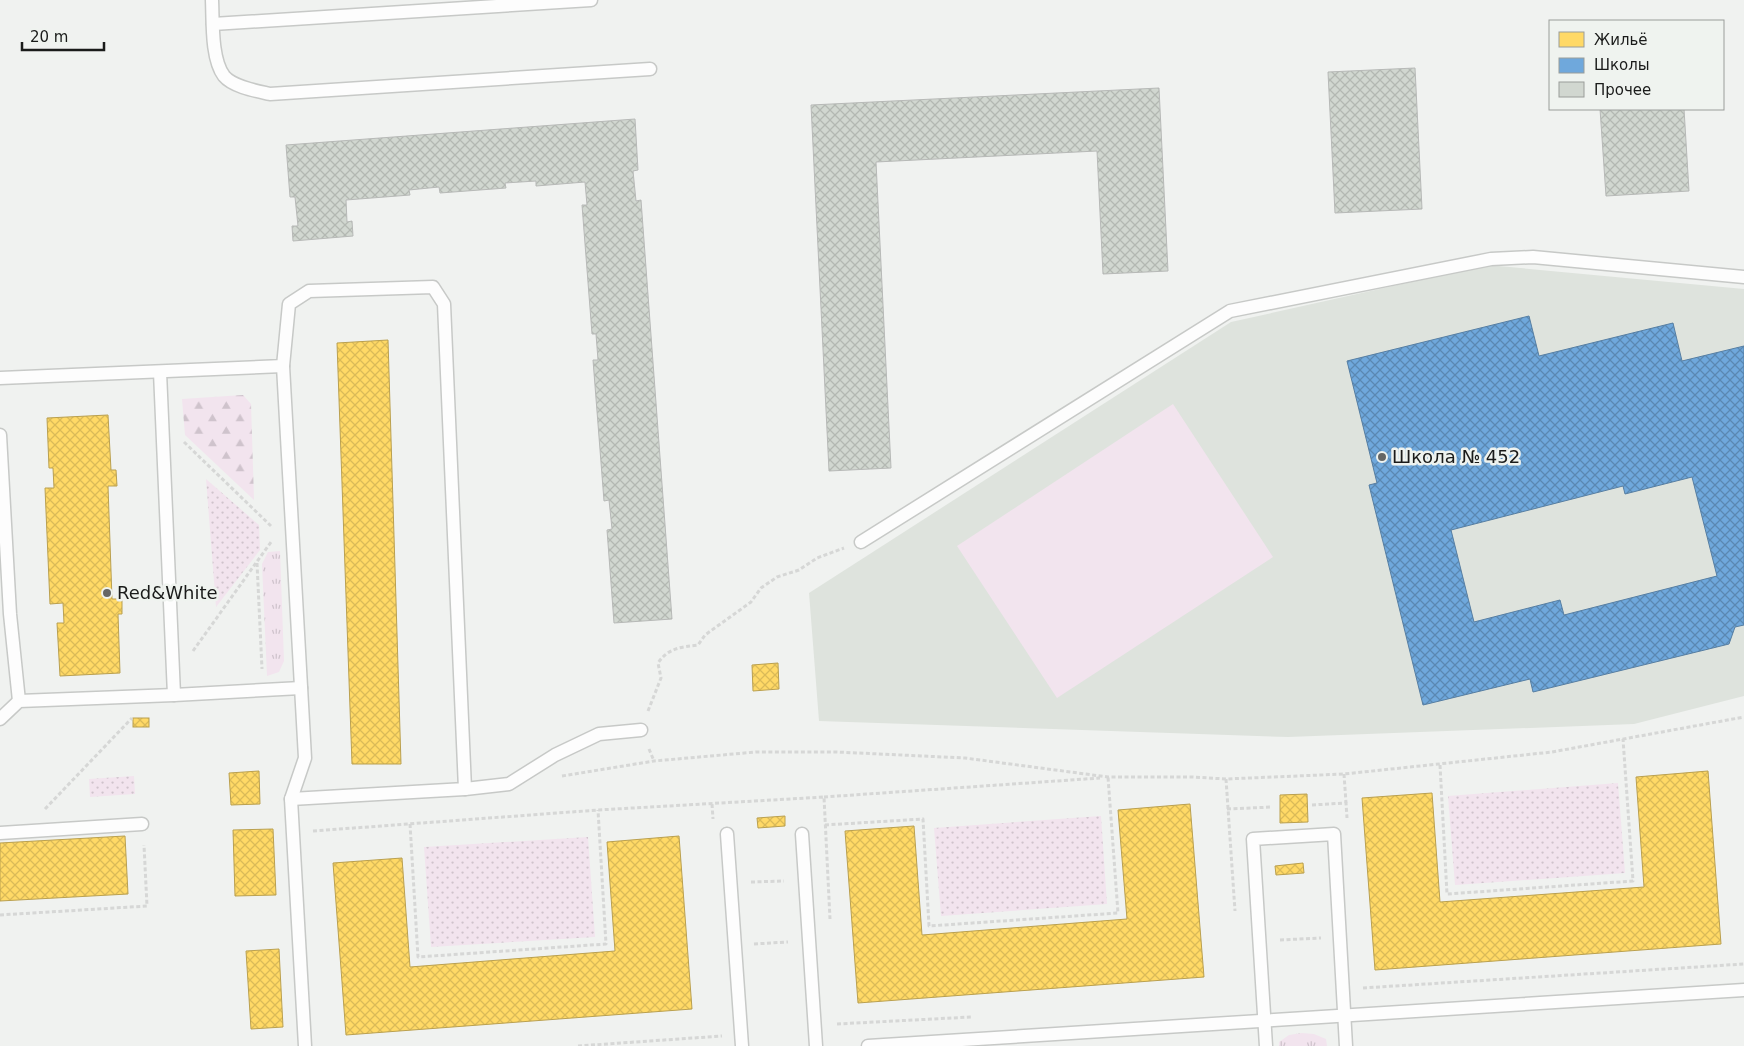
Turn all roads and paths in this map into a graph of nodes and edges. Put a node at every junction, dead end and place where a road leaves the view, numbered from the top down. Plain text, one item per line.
1 (212, 0) edge
2 (591, 0) edge
3 (213, 24) junction
4 (650, 69) dead end
5 (1744, 277) edge
6 (283, 366) junction
7 (160, 372) junction
8 (0, 378) edge
9 (162, 420) junction
10 (0, 435) edge
11 (271, 526) dead end
12 (273, 540) dead end
13 (861, 542) joint
14 (257, 562) junction
15 (174, 678) junction
16 (302, 688) junction
17 (263, 690) junction
18 (174, 695) junction
19 (153, 696) junction
20 (19, 701) junction
21 (1744, 717) edge
22 (0, 719) edge
23 (641, 730) junction
24 (1624, 739) junction
25 (654, 761) junction
26 (1440, 764) junction
27 (1344, 774) junction
28 (556, 777) dead end
29 (1108, 777) junction
30 (1226, 779) junction
31 (465, 790) junction
32 (824, 797) junction
33 (291, 799) junction
34 (1346, 803) dead end
35 (1272, 807) dead end
36 (1227, 809) junction
37 (598, 810) junction
38 (142, 824) joint
39 (410, 824) junction
40 (825, 825) junction
41 (24, 831) junction
42 (310, 831) dead end
43 (0, 833) edge
44 (727, 834) dead end
45 (802, 834) dead end
46 (828, 879) junction
47 (805, 880) junction
48 (730, 883) junction
49 (1235, 914) dead end
50 (0, 915) edge
51 (831, 922) dead end
52 (1340, 936) junction
53 (809, 941) junction
54 (1259, 941) junction
55 (735, 945) junction
56 (1744, 964) edge
57 (1356, 989) dead end
58 (1744, 990) edge
59 (836, 1015) dead end
60 (1344, 1016) junction
61 (1264, 1021) junction
62 (815, 1026) junction
63 (741, 1040) edge
64 (305, 1046) edge
65 (578, 1046) edge
66 (816, 1046) edge
67 (868, 1046) edge
68 (1266, 1046) edge
69 (1346, 1046) edge

1 - 3 lane
2 - 3 lane
3 - 4 lane
5 - 13 lane
6 - 7 lane
6 - 16 lane
6 - 31 lane
7 - 8 lane
7 - 9 lane
9 - 11 path
9 - 15 lane
10 - 20 lane
12 - 14 path
13 - 23 path
14 - 15 path
14 - 17 path
15 - 18 lane
16 - 17 lane
16 - 33 lane
17 - 18 lane
18 - 19 lane
19 - 20 lane
19 - 41 path
20 - 22 lane
21 - 24 path
23 - 25 path
23 - 31 lane
24 - 26 path
24 - 26 path
25 - 28 path
25 - 29 path
26 - 27 path
27 - 30 path
27 - 34 path
29 - 30 path
29 - 32 path
29 - 40 path
30 - 36 path
31 - 33 lane
32 - 37 path
32 - 40 path
33 - 64 lane
35 - 36 path
36 - 49 path
37 - 39 path
37 - 39 path
38 - 41 lane
38 - 50 path
39 - 42 path
40 - 46 path
41 - 43 lane
44 - 48 lane
45 - 47 lane
46 - 47 path
46 - 51 path
47 - 48 path
47 - 53 lane
48 - 55 lane
52 - 54 path
52 - 54 lane
52 - 60 lane
53 - 55 path
53 - 62 lane
54 - 61 lane
55 - 63 lane
56 - 57 path
58 - 60 lane
59 - 62 path
60 - 61 lane
60 - 69 lane
61 - 67 lane
61 - 68 lane
62 - 66 lane
63 - 65 path

